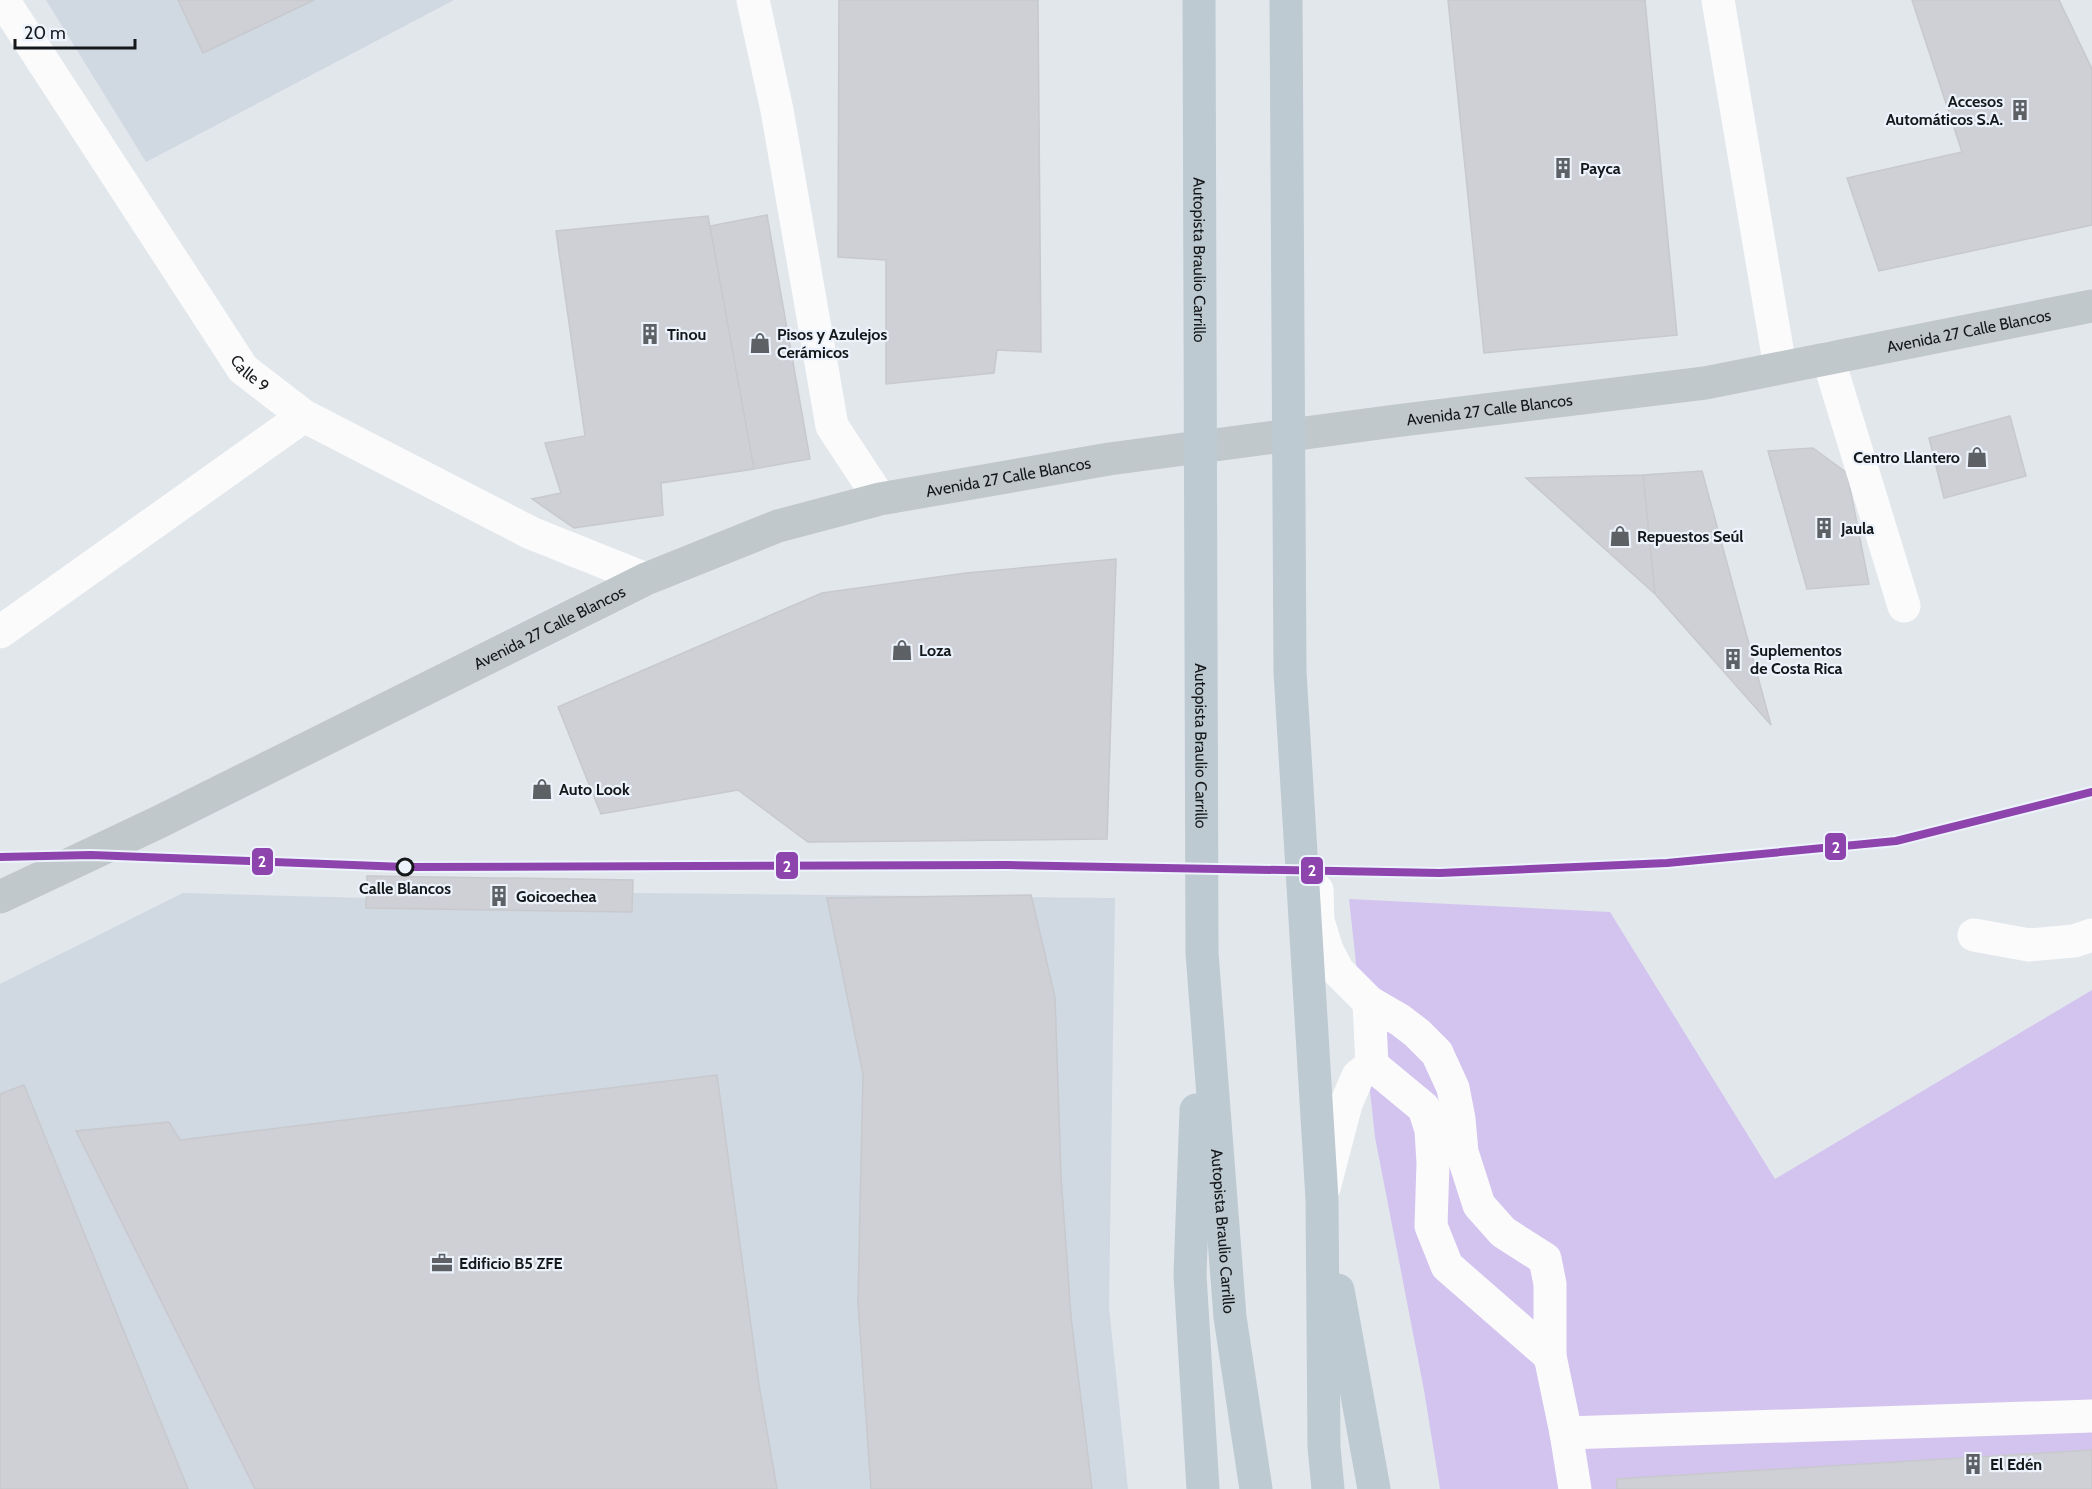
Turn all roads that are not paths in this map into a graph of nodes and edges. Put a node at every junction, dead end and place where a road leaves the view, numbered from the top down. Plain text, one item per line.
1 (3, 0) edge
2 (753, 0) edge
3 (1199, 0) edge
4 (1286, 0) edge
5 (1718, 0) edge
6 (2092, 306) edge
7 (1828, 358) junction
8 (1780, 368) junction
9 (304, 416) junction
10 (880, 500) junction
11 (646, 579) junction
12 (1904, 606) dead end
13 (0, 632) edge
14 (1290, 672) junction
15 (0, 897) edge
16 (2092, 934) edge
17 (1974, 935) dead end
18 (1202, 953) junction
19 (1369, 1002) junction
20 (1372, 1065) junction
21 (1322, 1199) junction
22 (1550, 1356) junction
23 (2092, 1416) edge
24 (1566, 1433) junction
25 (1203, 1489) edge
26 (1256, 1489) edge
27 (1328, 1489) edge
28 (1374, 1489) edge
29 (1575, 1489) edge

1 - 9 street, Calle 9
2 - 10 street
3 - 18 highway, Autopista Braulio Carrillo
4 - 14 highway
5 - 8 street
6 - 7 main road, Avenida 27 Calle Blancos
7 - 8 main road, Avenida 27 Calle Blancos
7 - 12 street
8 - 10 main road, Avenida 27 Calle Blancos
9 - 11 street, Calle 9
9 - 13 street
10 - 11 main road, Avenida 27 Calle Blancos
11 - 15 main road, Avenida 27 Calle Blancos
14 - 19 street
14 - 21 highway
16 - 17 street
18 - 25 highway
18 - 26 highway, Autopista Braulio Carrillo
19 - 20 street
19 - 22 street
20 - 21 street
20 - 22 street
21 - 27 highway
21 - 28 highway
22 - 24 street
23 - 24 street
24 - 29 street

